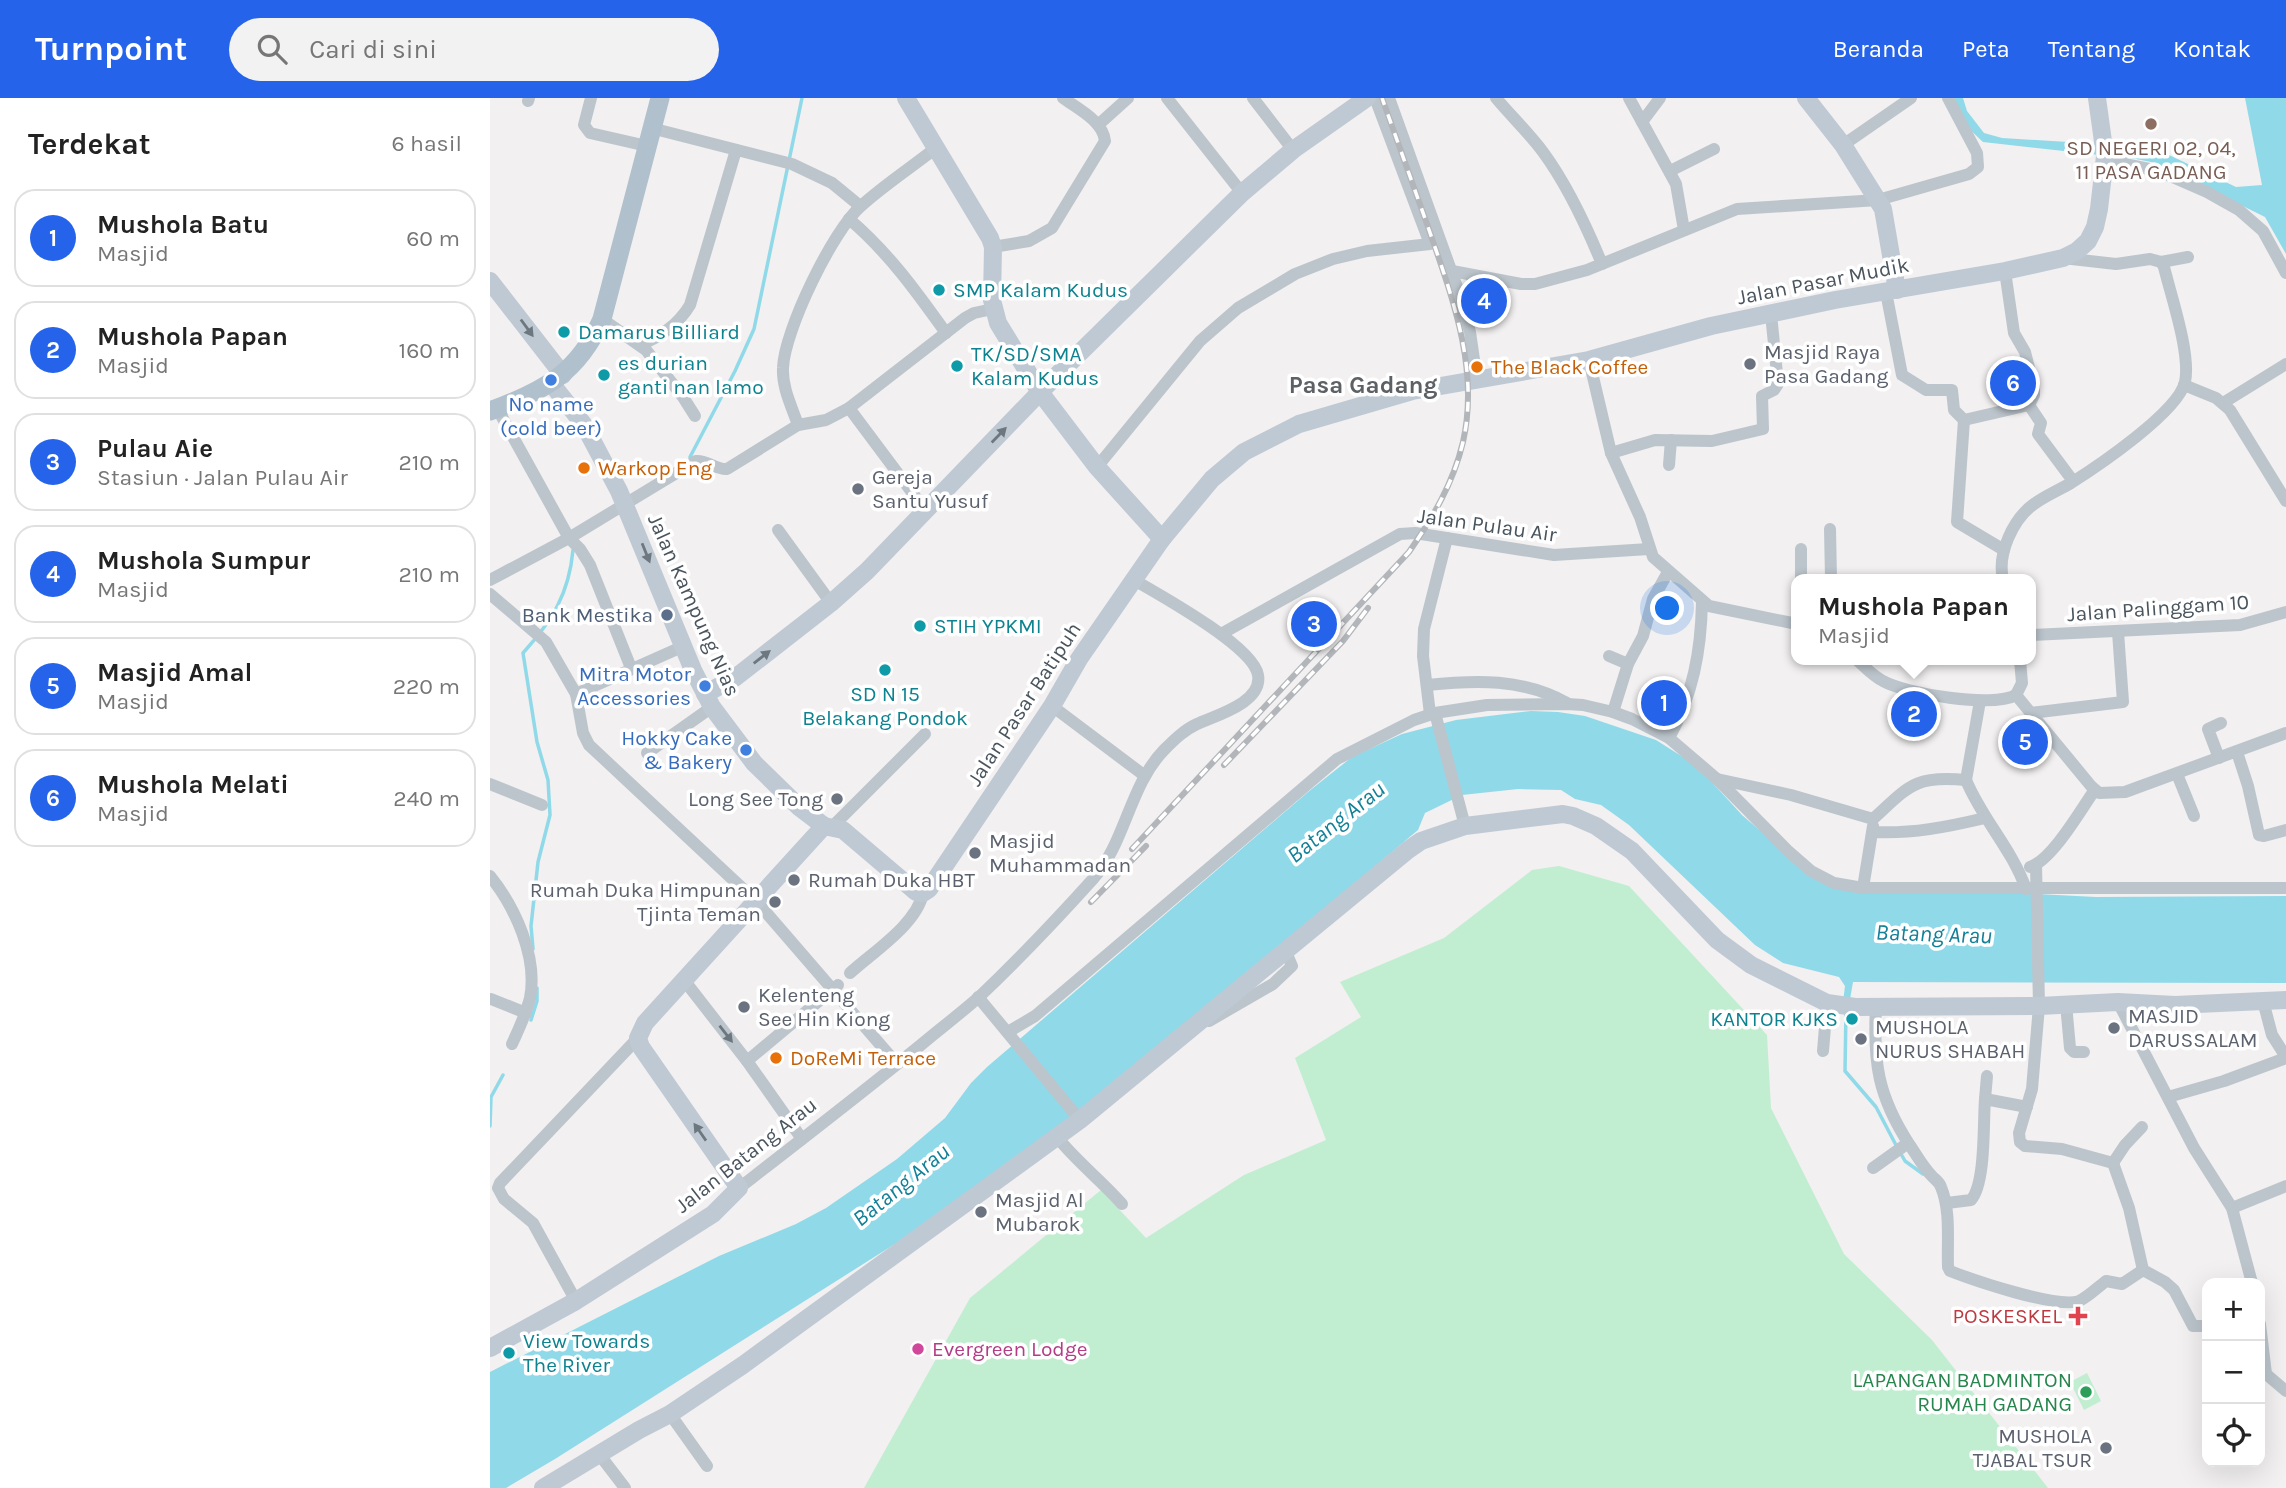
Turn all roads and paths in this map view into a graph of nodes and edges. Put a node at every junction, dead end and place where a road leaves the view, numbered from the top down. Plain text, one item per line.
1 (591, 98) edge
2 (660, 98) edge
3 (906, 98) edge
4 (1063, 98) edge
5 (1128, 98) edge
6 (1167, 98) edge
7 (1254, 98) edge
8 (1366, 98) edge
9 (1375, 98) edge
10 (1390, 98) edge
11 (1496, 98) edge
12 (1629, 98) edge
13 (1660, 98) edge
14 (1806, 98) edge
15 (1911, 98) edge
16 (1948, 98) edge
17 (2097, 98) edge
18 (1642, 122) junction
19 (1098, 125) junction
20 (649, 137) junction
21 (1843, 145) junction
22 (937, 147) junction
23 (1714, 149) dead end
24 (736, 150) junction
25 (1293, 150) junction
26 (2105, 158) junction
27 (1670, 171) junction
28 (1242, 193) junction
29 (1878, 200) junction
30 (860, 206) junction
31 (849, 219) junction
32 (1684, 230) junction
33 (993, 247) junction
34 (2188, 257) dead end
35 (2063, 258) junction
36 (2161, 262) junction
37 (1602, 264) junction
38 (1452, 271) junction
39 (2005, 271) junction
40 (2286, 273) edge
41 (490, 281) edge
42 (1891, 291) junction
43 (993, 309) junction
44 (1771, 314) junction
45 (602, 319) junction
46 (946, 333) junction
47 (640, 345) junction
48 (1589, 360) junction
49 (2286, 364) edge
50 (557, 379) junction
51 (1478, 380) junction
52 (2184, 385) junction
53 (1040, 392) junction
54 (2223, 403) junction
55 (2029, 405) junction
56 (849, 408) junction
57 (493, 409) edge
58 (695, 416) dead end
59 (1964, 420) junction
60 (797, 425) junction
61 (1671, 440) junction
62 (1611, 453) junction
63 (1669, 465) dead end
64 (1097, 467) junction
65 (2073, 481) junction
66 (2286, 500) edge
67 (624, 503) junction
68 (926, 511) junction
69 (1830, 529) dead end
70 (778, 530) dead end
71 (569, 538) junction
72 (1447, 538) junction
73 (1162, 539) junction
74 (1648, 549) junction
75 (1801, 549) dead end
76 (2004, 550) junction
77 (1668, 572) junction
78 (1801, 574) edge
79 (1830, 574) edge
80 (2002, 574) edge
81 (1134, 579) junction
82 (490, 580) edge
83 (490, 594) edge
84 (1702, 602) junction
85 (831, 603) junction
86 (2286, 612) edge
87 (1791, 623) edge
88 (2118, 632) junction
89 (1221, 634) junction
90 (2036, 635) edge
91 (684, 646) junction
92 (1609, 656) dead end
93 (1628, 664) junction
94 (1863, 665) edge
95 (2020, 665) edge
96 (631, 668) junction
97 (1427, 685) junction
98 (576, 694) junction
99 (2016, 695) junction
100 (708, 700) junction
101 (1980, 701) junction
102 (1567, 704) junction
103 (1052, 706) junction
104 (1613, 712) junction
105 (2031, 713) junction
106 (1434, 716) junction
107 (2221, 723) dead end
108 (2286, 733) edge
109 (925, 734) dead end
110 (1669, 738) junction
111 (2237, 752) junction
112 (647, 753) dead end
113 (2219, 758) junction
114 (2176, 774) junction
115 (1145, 776) junction
116 (1717, 779) junction
117 (1966, 780) junction
118 (490, 784) edge
119 (2094, 791) junction
120 (542, 805) dead end
121 (2194, 816) dead end
122 (1873, 818) junction
123 (1985, 818) junction
124 (1464, 823) junction
125 (828, 827) junction
126 (2286, 830) edge
127 (1873, 832) junction
128 (2036, 865) junction
129 (2020, 870) junction
130 (490, 876) edge
131 (1863, 888) junction
132 (2286, 888) edge
133 (2034, 890) junction
134 (923, 893) junction
135 (757, 902) junction
136 (850, 973) dead end
137 (684, 979) junction
138 (836, 986) junction
139 (978, 997) junction
140 (491, 999) edge
141 (2039, 1000) junction
142 (2286, 1000) edge
143 (2263, 1001) junction
144 (2118, 1002) junction
145 (1831, 1003) junction
146 (2066, 1004) junction
147 (1876, 1006) junction
148 (526, 1013) junction
149 (1010, 1034) junction
150 (638, 1038) junction
151 (512, 1044) dead end
152 (1823, 1051) dead end
153 (2084, 1052) dead end
154 (2286, 1058) edge
155 (747, 1060) junction
156 (897, 1064) junction
157 (1987, 1076) dead end
158 (2168, 1097) junction
159 (1985, 1099) junction
160 (2027, 1107) junction
161 (1079, 1118) junction
162 (2142, 1128) dead end
163 (1057, 1137) junction
164 (802, 1139) junction
165 (1901, 1147) junction
166 (2113, 1163) junction
167 (1873, 1168) dead end
168 (2286, 1186) edge
169 (739, 1188) junction
170 (1947, 1203) junction
171 (1122, 1204) dead end
172 (2232, 1208) junction
173 (2143, 1270) junction
174 (2251, 1278) edge
175 (576, 1301) junction
176 (2202, 1326) edge
177 (2262, 1341) edge
178 (490, 1348) edge
179 (2286, 1391) edge
180 (670, 1414) junction
181 (599, 1454) junction
182 (707, 1466) dead end
183 (542, 1488) edge
184 (625, 1488) edge

1 - 20 street
2 - 20 main road
3 - 22 main road
4 - 19 street
5 - 19 street
6 - 28 street
7 - 25 street
8 - 25 main road
9 - 64 street
10 - 38 street
11 - 37 street
12 - 18 street
13 - 18 street
14 - 21 main road
15 - 21 street
16 - 29 street
17 - 26 main road, Jalan Pasar Mudik
18 - 27 street
19 - 33 street
20 - 24 street
20 - 45 main road
21 - 29 main road
22 - 30 street
22 - 33 main road
23 - 27 street
24 - 30 street
24 - 47 street
25 - 28 main road
26 - 35 main road, Jalan Pasar Mudik
26 - 40 street
27 - 32 street
28 - 53 main road
29 - 32 street
29 - 42 main road
30 - 31 street
31 - 46 street
31 - 60 street
32 - 37 street
33 - 43 main road
34 - 36 street
35 - 36 street
35 - 39 main road, Jalan Pasar Mudik
36 - 52 street
37 - 38 street
38 - 51 street
39 - 42 main road, Jalan Pasar Mudik
39 - 55 street
41 -> 50 main road, Jalan Kampung Nias
42 - 44 main road, Jalan Pasar Mudik
42 - 59 street
43 - 46 street
43 - 53 main road
44 - 48 main road, Jalan Pasar Mudik
44 - 61 street
45 - 47 street
45 - 50 main road
46 - 56 street
47 - 58 street
48 - 51 main road, Jalan Pasar Mudik
48 - 62 street
49 - 54 street
50 - 57 main road
50 - 67 main road, Jalan Kampung Nias
51 - 73 main road, Jalan Pasar Mudik
52 - 54 street
52 - 65 street
53 - 64 main road
68 -> 53 main road
54 - 66 street
55 - 59 street
55 - 65 street
56 - 60 street
56 - 68 street
57 - 71 street
59 - 76 street
60 - 67 street
61 - 62 street
61 - 63 street
62 - 74 street
64 - 73 main road
65 - 76 street
67 - 71 street
67 -> 91 main road, Jalan Kampung Nias
68 - 85 main road
69 - 79 street
70 - 85 street
71 - 82 street
71 - 96 street
72 - 74 street, Jalan Pulau Air
72 - 89 street, Jalan Pulau Air
72 - 97 street
73 - 81 main road, Jalan Pasar Batipuh
74 - 77 street
75 - 78 street
76 - 80 street
77 - 84 street
77 - 93 street
81 - 89 street, Jalan Batang Arau
81 - 103 main road, Jalan Pasar Batipuh
83 - 98 street
84 - 87 street
84 - 110 street
100 -> 85 main road
86 - 88 street, Jalan Palinggam 10
88 - 90 street, Jalan Palinggam 10
88 - 105 street
89 - 115 street, Jalan Batang Arau
91 - 96 street
91 - 100 main road, Jalan Kampung Nias
92 - 93 street
93 - 104 street
94 - 101 street
95 - 99 street
96 - 98 street
97 - 102 street
97 - 106 street
98 - 135 street
99 - 101 street
99 - 105 street
100 - 112 street
100 - 125 main road, Jalan Kampung Nias
101 - 117 street
102 - 104 street
102 - 106 street
103 - 115 street
103 - 134 main road, Jalan Pasar Batipuh
104 - 110 street
105 - 119 street
106 - 124 street
106 - 149 street
107 - 113 street
108 - 111 street
109 - 125 street
110 - 116 street
111 - 113 street
111 - 126 street
113 - 114 street
114 - 119 street
114 - 121 street
115 - 139 street, Jalan Batang Arau
116 - 122 street
116 - 131 street
117 - 122 street
117 - 123 street
118 - 120 street
119 - 128 street
122 - 127 street
123 - 127 street
123 - 129 street
124 - 145 main road
124 - 161 main road
125 - 134 main road, Jalan Kampung Nias
125 - 135 main road
127 - 131 street
128 - 129 street
128 - 133 street
129 - 133 street
130 - 148 street
131 - 133 street
132 - 133 street
133 - 141 street
134 - 136 street
135 - 137 main road
135 - 138 street
137 - 150 main road
137 -> 155 street
138 - 155 street
138 - 156 street
139 - 149 street
139 - 156 street, Jalan Batang Arau
140 - 148 street
141 - 146 main road
141 - 147 main road
141 - 160 street
142 - 143 main road
143 - 144 main road
143 - 154 street
144 - 146 main road
144 - 158 street
145 - 147 main road
145 - 152 street
146 - 153 street
147 - 165 street
148 - 151 street
149 - 161 street
169 -> 150 main road
150 - 175 street
154 - 158 street
155 - 164 street
156 - 164 street, Jalan Batang Arau
157 - 159 street
158 - 172 street
159 - 160 street
159 - 170 street
160 - 166 street
161 - 163 main road
162 - 166 street
163 - 171 street
163 - 180 main road
164 - 169 street, Jalan Batang Arau
165 - 167 street
165 - 170 street
166 - 173 street
168 - 172 street
169 - 175 main road, Jalan Batang Arau
170 - 173 street
172 - 174 street
173 - 176 street
175 - 178 main road, Jalan Batang Arau
177 - 179 street
180 - 181 main road
180 - 182 street
181 - 183 main road
181 - 184 street

